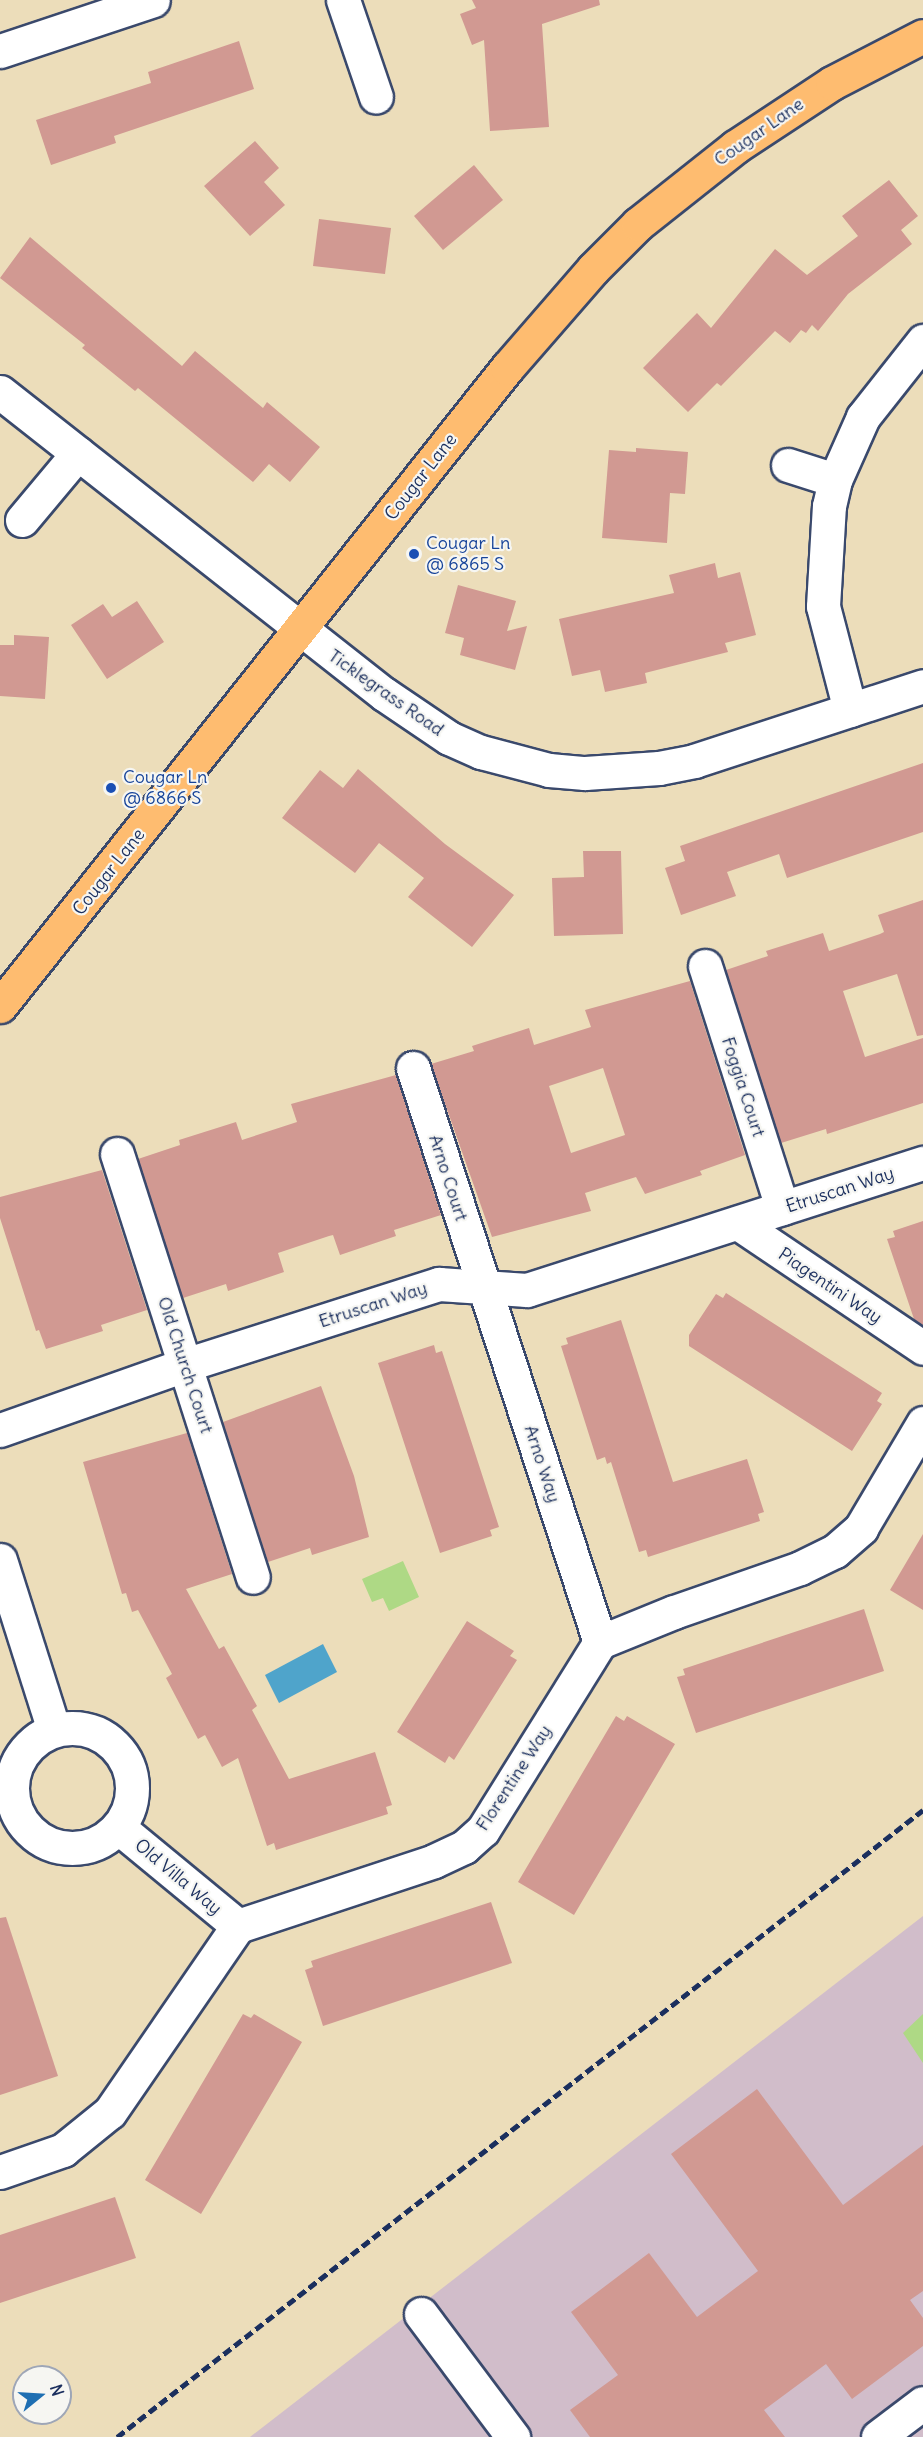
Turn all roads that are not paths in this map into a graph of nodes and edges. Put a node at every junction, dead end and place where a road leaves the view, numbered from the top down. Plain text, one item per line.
1 (153, 0) edge
2 (343, 0) edge
3 (923, 36) edge
4 (0, 51) edge
5 (376, 97) dead end
6 (923, 341) edge
7 (0, 392) edge
8 (78, 453) junction
9 (788, 465) dead end
10 (835, 480) junction
11 (22, 520) dead end
12 (300, 631) junction
13 (923, 686) edge
14 (850, 710) junction
15 (705, 966) dead end
16 (0, 1006) edge
17 (413, 1068) dead end
18 (117, 1154) dead end
19 (923, 1163) edge
20 (782, 1208) junction
21 (738, 1223) junction
22 (484, 1287) junction
23 (923, 1348) edge
24 (185, 1365) junction
25 (923, 1423) edge
26 (0, 1431) edge
27 (0, 1560) edge
28 (253, 1577) dead end
29 (600, 1642) junction
30 (54, 1730) junction
31 (7, 1811) edge
32 (118, 1827) junction
33 (238, 1926) junction
34 (0, 2172) edge
35 (421, 2314) dead end
36 (923, 2403) edge
37 (513, 2437) edge
38 (878, 2437) edge

1 - 4 street
2 - 5 street
3 - 12 main road, Cougar Lane
6 - 10 street
7 - 8 street, Ticklegrass Road
8 - 11 street
8 - 12 street, Ticklegrass Road
9 - 10 street
10 - 14 street
12 - 14 street, Ticklegrass Road
12 - 16 main road, Cougar Lane
13 - 14 street, Ticklegrass Road
15 - 20 street, Foggia Court
17 - 22 street, Arno Court
18 - 24 street, Old Church Court
19 - 20 street, Etruscan Way
20 - 21 street, Etruscan Way
21 - 22 street, Etruscan Way
21 - 23 street, Piagentini Way
22 - 24 street, Etruscan Way
22 - 29 street, Arno Way
24 - 26 street, Etruscan Way
24 - 28 street, Old Church Court
25 - 29 street
27 - 30 street
29 - 33 street, Florentine Way
30 - 31 street, Old Villa Way
30 - 32 street, Old Villa Way
31 - 32 street, Old Villa Way
32 - 33 street, Old Villa Way
33 - 34 street
35 - 37 street
36 - 38 street

